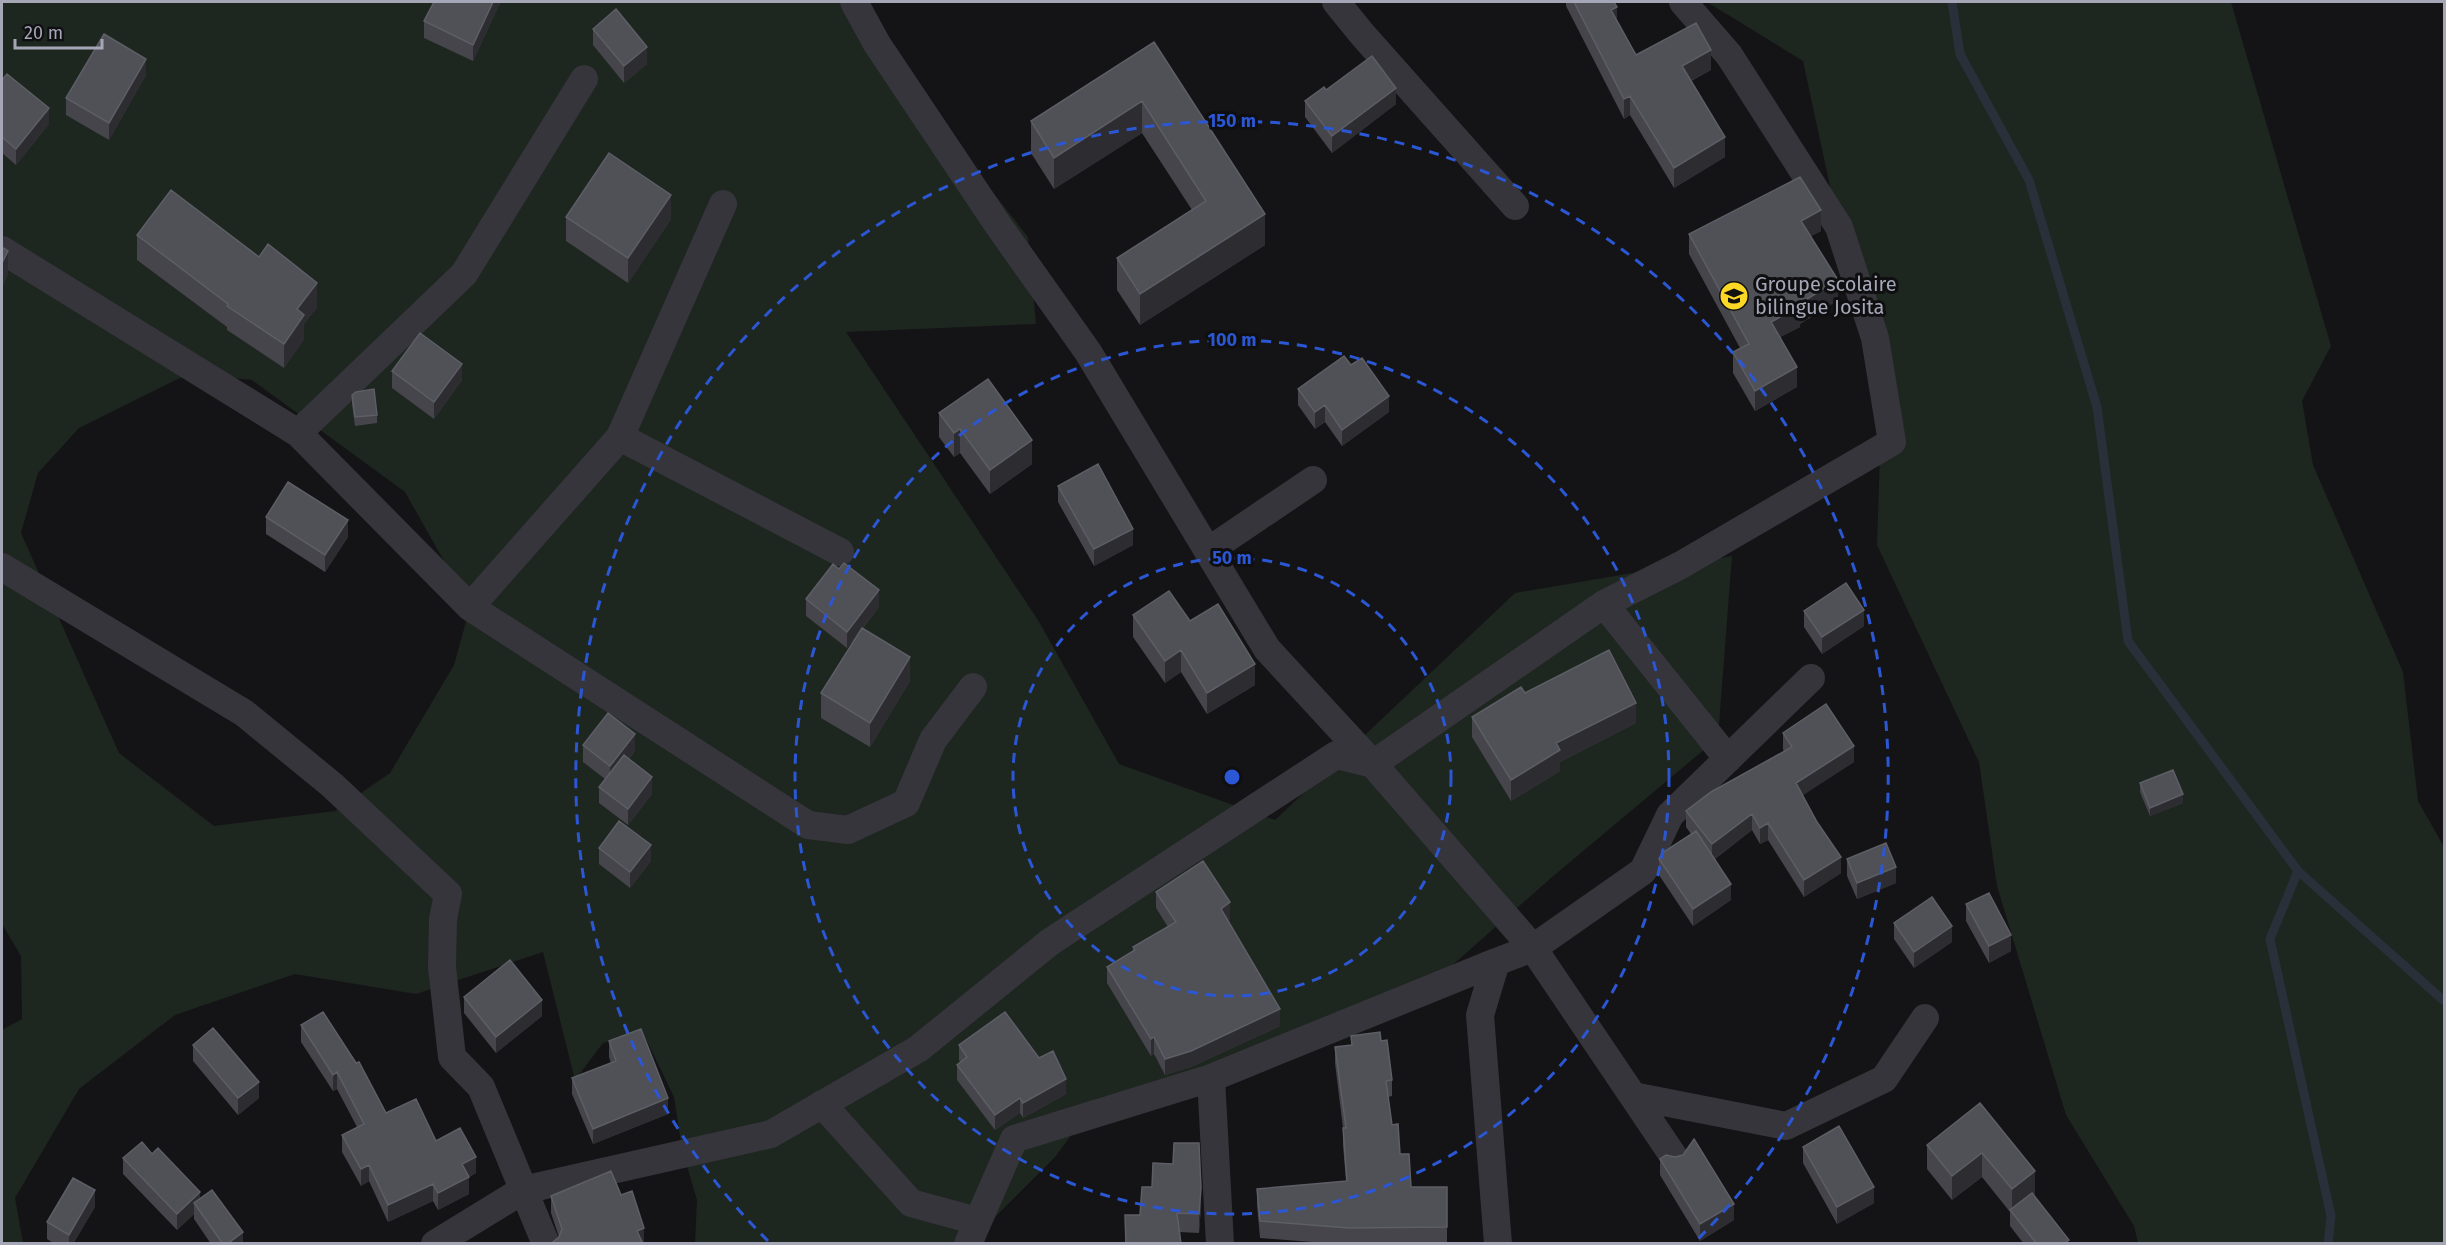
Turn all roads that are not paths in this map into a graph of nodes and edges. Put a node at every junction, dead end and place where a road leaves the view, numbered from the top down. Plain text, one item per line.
1 (854, 2) edge
2 (1336, 2) edge
3 (1683, 2) edge
4 (584, 80) dead end
5 (723, 204) dead end
6 (1515, 206) dead end
7 (2, 250) edge
8 (298, 434) junction
9 (620, 436) junction
10 (1313, 480) dead end
11 (1208, 551) junction
12 (840, 552) dead end
13 (2, 567) edge
14 (1604, 604) junction
15 (470, 607) junction
16 (1811, 678) dead end
17 (973, 687) dead end
18 (1728, 759) junction
19 (1373, 764) junction
20 (1533, 948) junction
21 (1496, 962) junction
22 (1924, 1018) dead end
23 (1211, 1078) junction
24 (1633, 1096) junction
25 (822, 1104) junction
26 (1674, 1157) edge
27 (523, 1190) junction
28 (973, 1232) edge
29 (435, 1244) edge
30 (546, 1244) edge
31 (1221, 1244) edge
32 (1498, 1244) edge

1 - 11 street
2 - 6 street
3 - 14 street
4 - 8 street
5 - 9 street
7 - 8 street
8 - 15 street
9 - 12 street
9 - 15 street
10 - 11 street
11 - 19 street
13 - 27 street
14 - 18 street
14 - 19 street
15 - 17 street
16 - 18 street
18 - 20 street
19 - 20 street
19 - 25 street
20 - 21 street
20 - 24 street
21 - 23 street
21 - 32 street
22 - 24 street
23 - 28 street
23 - 31 street
24 - 26 street
25 - 27 street
25 - 28 street
27 - 29 street
27 - 30 street

